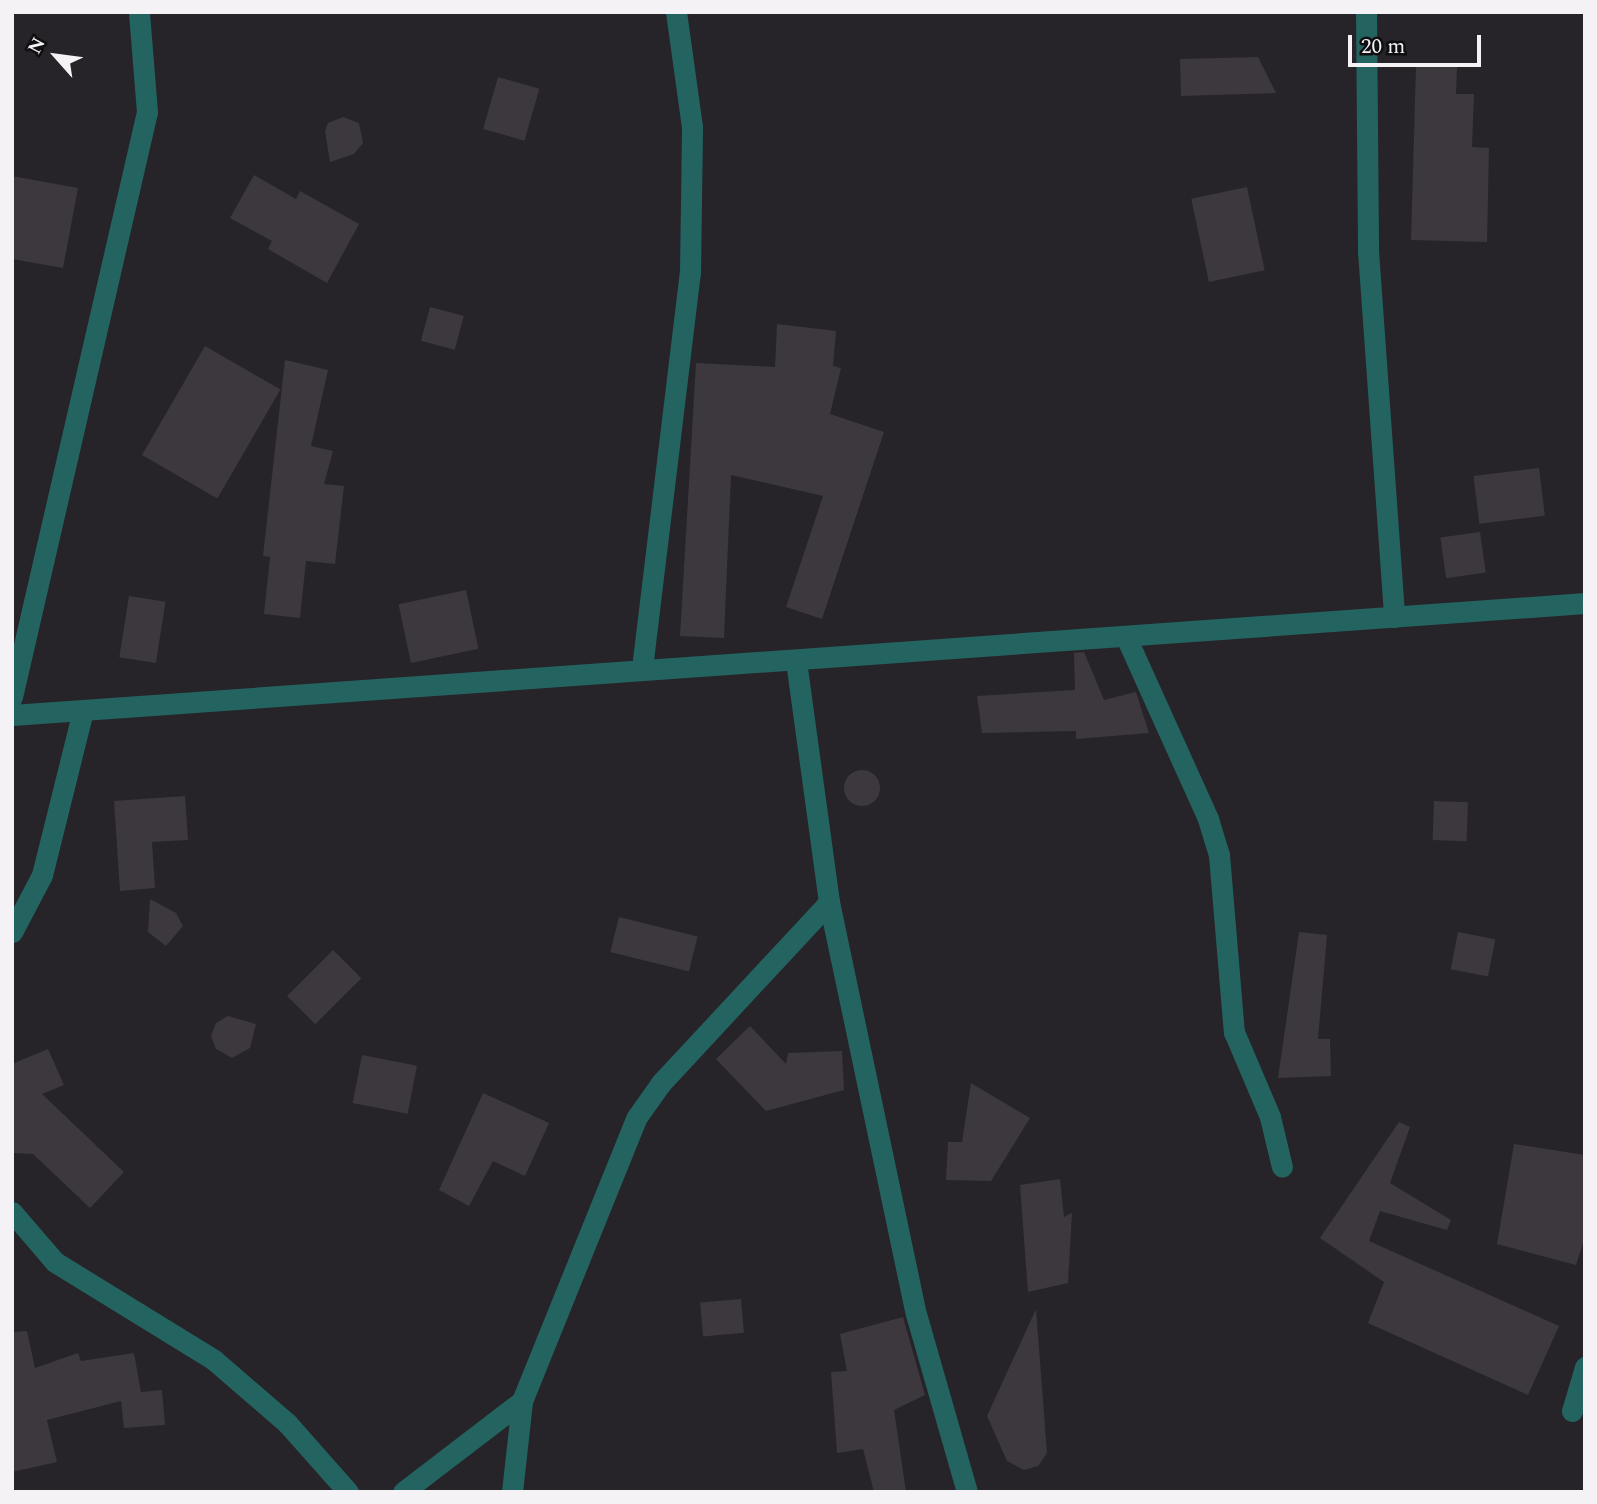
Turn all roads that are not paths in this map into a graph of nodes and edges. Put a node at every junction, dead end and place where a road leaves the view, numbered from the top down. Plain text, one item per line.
1 (139, 12) edge
2 (676, 12) edge
3 (1366, 12) edge
4 (1585, 603) edge
5 (1394, 617) junction
6 (1126, 637) junction
7 (796, 662) junction
8 (642, 668) junction
9 (12, 697) edge
10 (82, 714) junction
11 (12, 715) edge
12 (829, 902) junction
13 (12, 932) edge
14 (1282, 1167) dead end
15 (12, 1212) edge
16 (1585, 1367) edge
17 (522, 1401) junction
18 (1572, 1411) dead end
19 (348, 1492) edge
20 (403, 1492) edge
21 (512, 1492) edge
22 (967, 1492) edge

1 - 9 street
2 - 8 street
3 - 5 street
4 - 5 street
5 - 6 street
6 - 7 street
6 - 14 street
7 - 8 street
7 - 12 street
8 - 10 street
10 - 11 street
10 - 13 street
12 - 17 street
12 - 22 street
15 - 19 street
16 - 18 street
17 - 20 street
17 - 21 street

